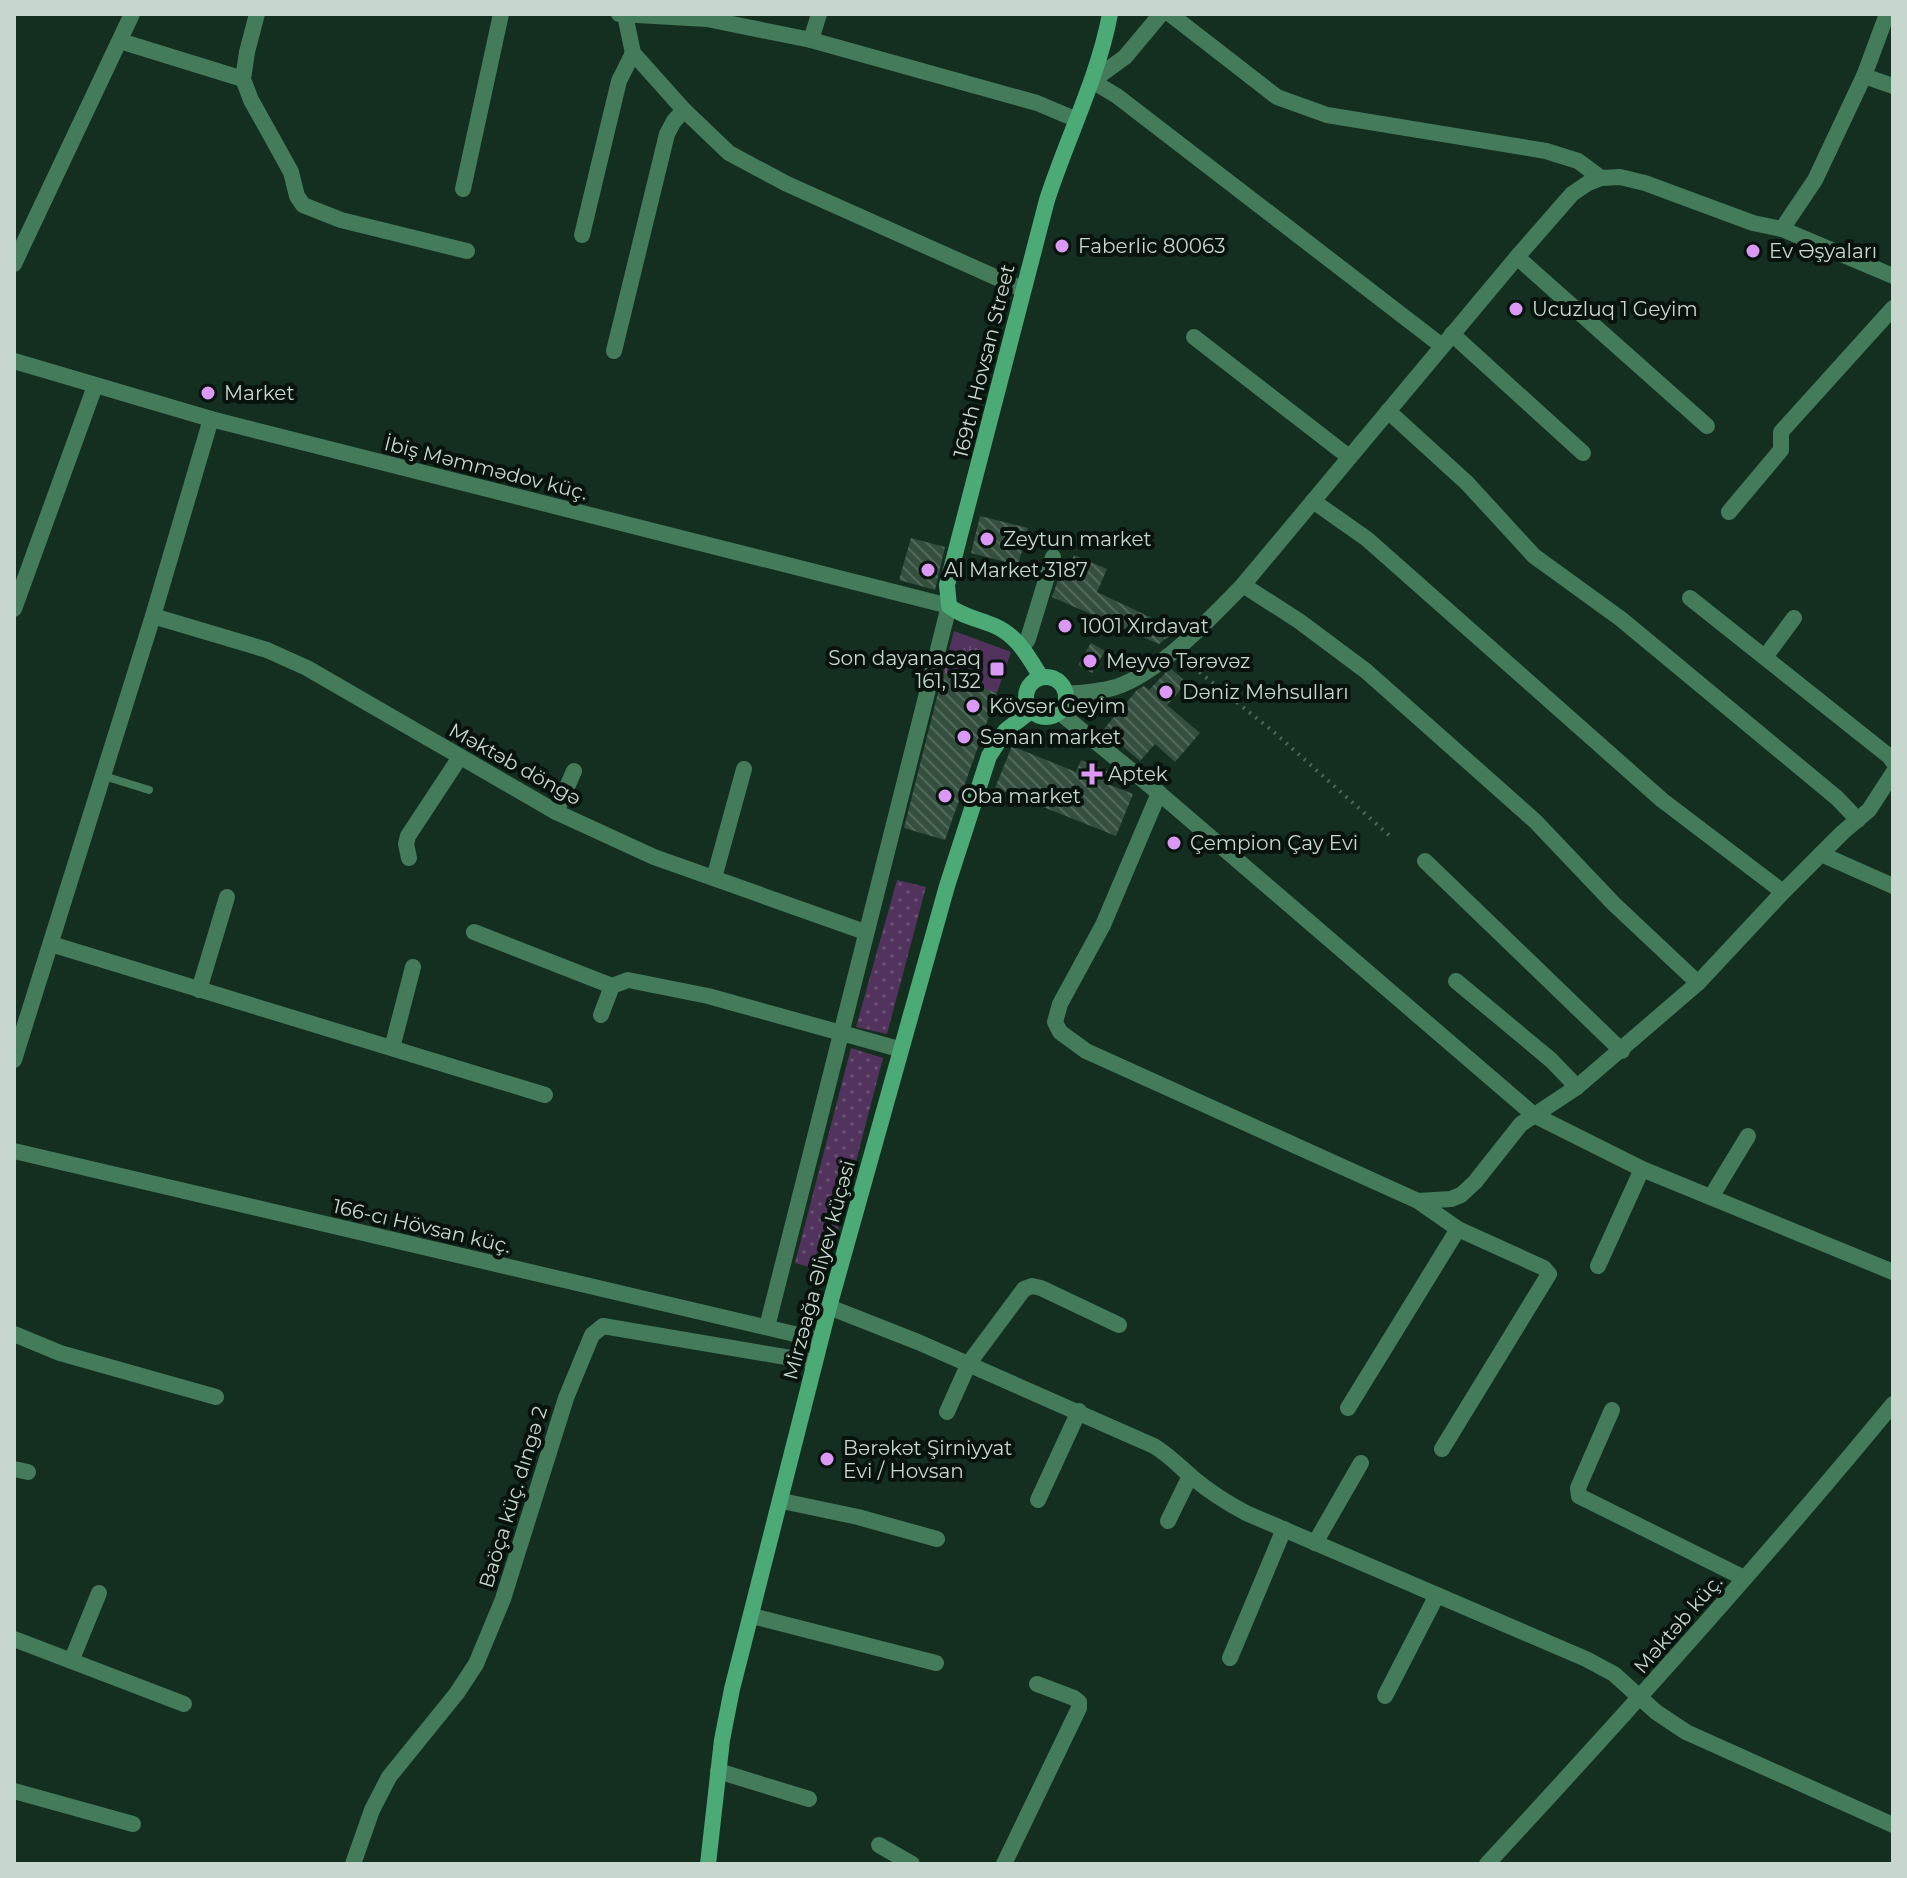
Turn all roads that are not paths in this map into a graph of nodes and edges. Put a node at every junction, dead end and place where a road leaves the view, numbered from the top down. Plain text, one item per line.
1 (132, 14) edge
2 (257, 14) edge
3 (501, 14) edge
4 (819, 14) edge
5 (1110, 14) edge
6 (1161, 14) edge
7 (1170, 14) edge
8 (622, 15) edge
9 (1889, 17) edge
10 (811, 40) junction
11 (120, 41) junction
12 (633, 53) junction
13 (1864, 76) junction
14 (243, 79) junction
15 (1092, 81) junction
16 (1893, 86) edge
17 (684, 110) junction
18 (1075, 119) junction
19 (1601, 178) junction
20 (463, 189) dead end
21 (1782, 229) junction
22 (582, 235) dead end
23 (467, 251) dead end
24 (1517, 257) junction
25 (14, 264) edge
26 (1893, 276) edge
27 (1022, 289) junction
28 (1893, 308) edge
29 (1194, 337) dead end
30 (1447, 340) junction
31 (614, 351) dead end
32 (14, 361) edge
33 (95, 386) junction
34 (1388, 411) junction
35 (211, 419) junction
36 (1707, 426) dead end
37 (1583, 453) dead end
38 (1349, 457) junction
39 (1313, 501) junction
40 (1729, 512) dead end
41 (1053, 557) dead end
42 (1243, 585) junction
43 (1690, 598) dead end
44 (949, 606) junction
45 (14, 609) edge
46 (153, 616) junction
47 (1794, 618) dead end
48 (1022, 648) junction
49 (1765, 657) junction
50 (1041, 677) junction
51 (1066, 694) junction
52 (1031, 711) junction
53 (1059, 712) junction
54 (460, 757) junction
55 (1893, 762) edge
56 (744, 769) dead end
57 (574, 771) dead end
58 (1893, 773) edge
59 (104, 776) junction
60 (149, 790) dead end
61 (1159, 793) junction
62 (556, 812) junction
63 (1858, 820) junction
64 (1821, 854) junction
65 (409, 858) dead end
66 (1425, 861) dead end
67 (714, 878) junction
68 (1893, 886) edge
69 (1783, 892) junction
70 (227, 897) dead end
71 (474, 932) dead end
72 (865, 932) junction
73 (51, 944) junction
74 (413, 967) dead end
75 (1456, 981) dead end
76 (1698, 983) junction
77 (612, 986) junction
78 (199, 990) junction
79 (601, 1015) dead end
80 (841, 1032) junction
81 (392, 1048) junction
82 (899, 1049) junction
83 (1622, 1051) junction
84 (14, 1060) edge
85 (1577, 1087) junction
86 (545, 1095) dead end
87 (1534, 1115) junction
88 (1748, 1136) dead end
89 (14, 1151) edge
90 (1642, 1169) junction
91 (1711, 1197) junction
92 (1418, 1201) junction
93 (1458, 1229) junction
94 (1598, 1266) dead end
95 (1893, 1272) edge
96 (829, 1307) junction
97 (1119, 1325) dead end
98 (767, 1327) junction
99 (14, 1334) edge
100 (820, 1340) junction
101 (815, 1362) junction
102 (969, 1363) junction
103 (216, 1397) dead end
104 (1893, 1404) edge
105 (1348, 1408) dead end
106 (1612, 1410) dead end
107 (1079, 1411) junction
108 (947, 1412) dead end
109 (1442, 1449) dead end
110 (1361, 1463) dead end
111 (1190, 1476) junction
112 (1038, 1500) dead end
113 (782, 1501) junction
114 (1168, 1521) dead end
115 (1284, 1529) junction
116 (937, 1539) dead end
117 (1315, 1543) junction
118 (1744, 1578) junction
119 (99, 1593) dead end
120 (1437, 1595) junction
121 (752, 1616) junction
122 (14, 1639) edge
123 (1230, 1658) dead end
124 (72, 1659) junction
125 (936, 1663) dead end
126 (1037, 1684) dead end
127 (1385, 1696) dead end
128 (1642, 1697) junction
129 (184, 1704) dead end
130 (718, 1771) junction
131 (14, 1791) edge
132 (809, 1799) dead end
133 (133, 1824) dead end
134 (1893, 1825) edge
135 (879, 1845) dead end
136 (353, 1864) edge
137 (708, 1864) edge
138 (912, 1864) edge
139 (1004, 1864) edge
140 (1487, 1864) edge

1 - 11 street
2 - 14 street
3 - 20 street
4 - 10 street
5 - 15 street, 169th Hovsan Street
6 - 15 street
7 - 19 street
8 - 10 street
8 - 12 street
9 - 13 street
10 - 18 street
11 - 14 street
11 - 25 street
12 - 17 street
12 - 22 street
13 - 16 street
13 - 21 street
14 - 23 street
15 - 18 street, 169th Hovsan Street
15 - 30 street
17 - 27 street
17 - 31 street
18 - 27 street, 169th Hovsan Street
19 - 21 street
19 - 24 street
21 - 26 street
24 - 30 street
24 - 36 street
27 - 44 street, 169th Hovsan Street
28 - 40 street
29 - 38 street
30 - 34 street
30 - 37 street
32 - 33 street, İbiş Məmmədov küç.
33 - 35 street, İbiş Məmmədov küç.
33 - 45 street
34 - 38 street
34 - 63 street
35 - 44 street, İbiş Məmmədov küç.
35 - 46 street
38 - 39 street
39 - 42 street
39 - 69 street
41 - 48 street
42 - 51 street
42 - 76 street
43 - 49 street
44 - 48 street
44 - 72 street
46 - 54 street, Məktəb döngə
46 - 59 street
47 - 49 street
48 - 50 street
49 - 55 street
50 - 51 street
50 - 52 street
51 - 53 street
52 - 53 street
52 - 82 street, Mirzəağa Əliyev küçəsi
53 - 61 street
54 - 62 street, Məktəb döngə
54 - 65 street
56 - 67 street
57 - 62 street
58 - 63 street
59 - 60 lane
59 - 73 street
61 - 87 street
61 - 92 street
62 - 67 street, Məktəb döngə
63 - 64 street
64 - 68 street
64 - 69 street
66 - 83 street
67 - 72 street, Məktəb döngə
69 - 76 street
70 - 78 street
71 - 77 street
72 - 80 street
73 - 78 street
73 - 84 street
74 - 81 street
75 - 85 street
76 - 83 street
77 - 79 street
77 - 80 street
78 - 81 street
80 - 82 street
80 - 98 street
81 - 86 street
82 - 96 street, Mirzəağa Əliyev küçəsi
83 - 85 street
85 - 87 street
87 - 90 street
87 - 92 street
88 - 91 street
89 - 98 street, 166-cı Hövsan küç.
90 - 91 street
90 - 94 street
91 - 95 street
92 - 93 street
93 - 105 street
93 - 109 street
96 - 100 street, Mirzəağa Əliyev küçəsi
96 - 102 street
97 - 102 street
98 - 100 street, 166-cı Hövsan küç.
99 - 103 street
100 - 101 street, Mirzəağa Əliyev küçəsi
101 - 113 street, Mirzəağa Əliyev küçəsi
101 - 136 street, Baöça küç. dıngə 2
102 - 107 street
102 - 108 street
104 - 118 street, Məktəb küç.
106 - 118 street
107 - 111 street
107 - 112 street
110 - 117 street
111 - 114 street
111 - 115 street
113 - 116 street
113 - 121 street, Mirzəağa Əliyev küçəsi
115 - 117 street
115 - 123 street
117 - 120 street
118 - 128 street, Məktəb küç.
119 - 124 street
120 - 127 street
120 - 128 street
121 - 125 street
121 - 130 street, Mirzəağa Əliyev küçəsi
122 - 124 street
124 - 129 street
126 - 139 street
128 - 134 street
128 - 140 street, Məktəb küç.
130 - 132 street
130 - 137 street, Mirzəağa Əliyev küçəsi
131 - 133 street
135 - 138 street

